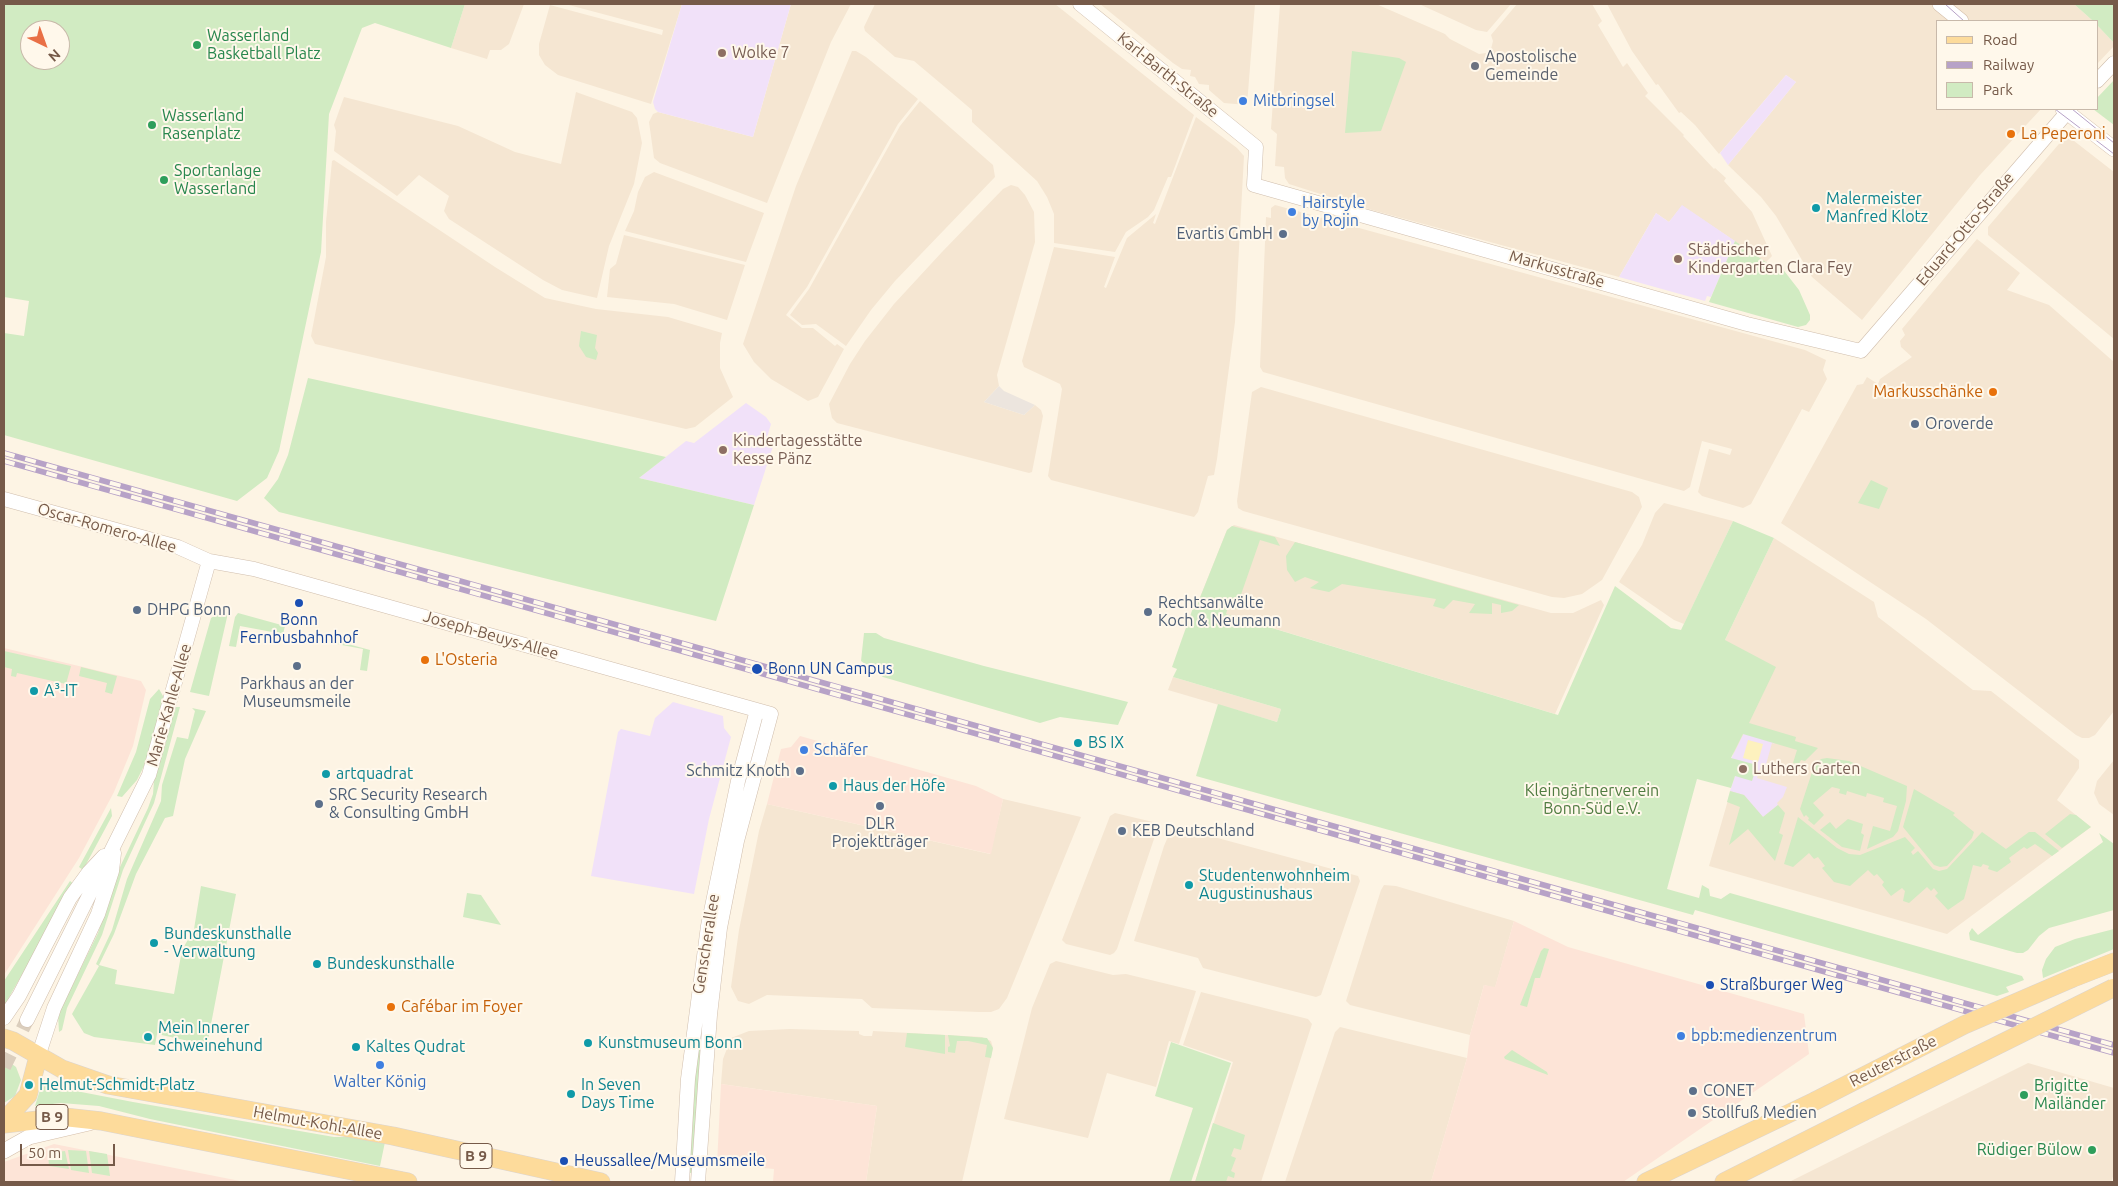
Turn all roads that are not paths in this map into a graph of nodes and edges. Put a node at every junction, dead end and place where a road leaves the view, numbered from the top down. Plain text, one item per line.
1 (1080, 4) edge
2 (1940, 4) edge
3 (1960, 20) edge
4 (2114, 62) edge
5 (2098, 80) edge
6 (2066, 110) edge
7 (2114, 149) edge
8 (1254, 185) joint
9 (1861, 351) joint
10 (4, 499) edge
11 (209, 560) junction
12 (757, 710) junction
13 (771, 714) joint
14 (115, 845) junction
15 (2114, 962) edge
16 (2113, 988) edge
17 (4, 1018) edge
18 (27, 1020) tunnel mouth
19 (4, 1038) edge
20 (38, 1056) junction
21 (101, 1121) junction
22 (4, 1122) edge
23 (4, 1151) edge
24 (408, 1182) edge
25 (601, 1182) edge
26 (682, 1182) edge
27 (698, 1182) edge
28 (1646, 1182) edge
29 (1724, 1182) edge

1 - 8 street, Karl-Barth-Straße
2 - 3 main road
4 - 5 street
6 - 7 main road
6 - 9 street, Eduard-Otto-Straße
8 - 9 street, Markusstraße
10 - 11 street, Oscar-Romero-Allee
11 - 12 street, Joseph-Beuys-Allee
11 - 14 street, Marie-Kahle-Allee
12 - 13 street, Joseph-Beuys-Allee
12 - 26 street, Genscherallee
13 - 27 street, Genscherallee
14 - 17 street, Marie-Kahle-Allee
14 - 18 street, Marie-Kahle-Allee
14 - 20 street, Marie-Kahle-Allee
15 - 28 main road, Reuterstraße, bridge
16 - 29 main road, Reuterstraße, bridge
19 - 20 main road, B 9
20 - 22 main road, B 9
20 - 25 main road, Helmut-Kohl-Allee / B 9
21 - 22 main road, B 9
21 - 23 main road
21 - 24 main road, B 9

